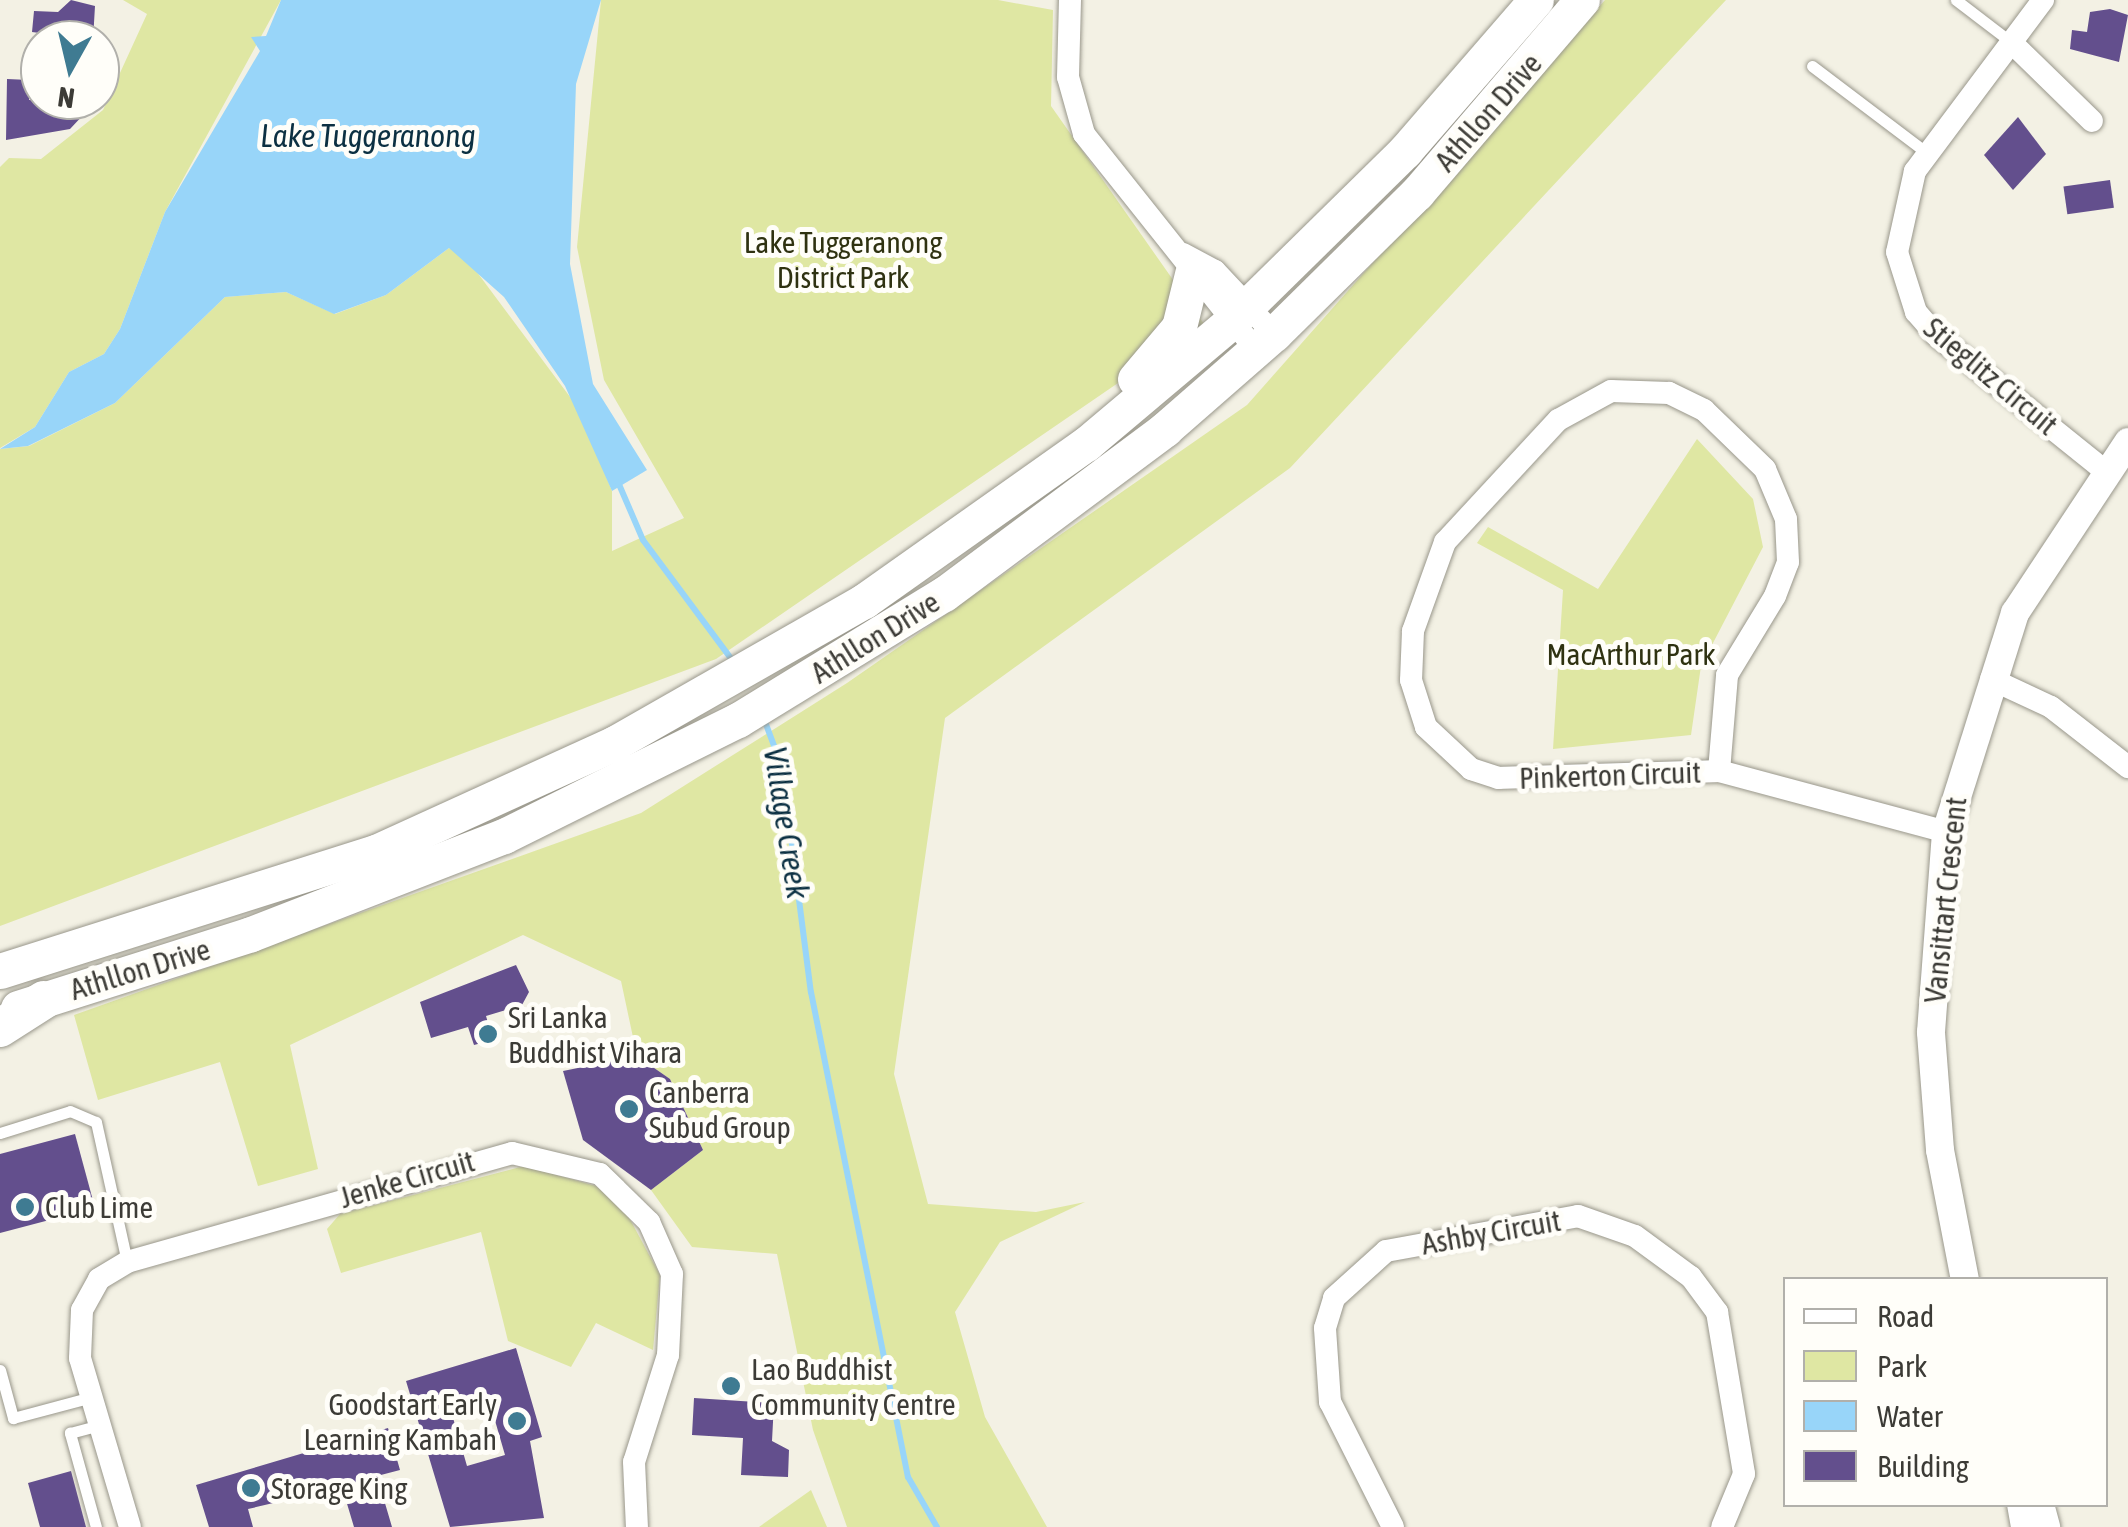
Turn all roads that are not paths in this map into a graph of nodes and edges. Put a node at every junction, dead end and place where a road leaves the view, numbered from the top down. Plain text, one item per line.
1 (1070, 0) edge
2 (1536, 0) edge
3 (1582, 0) edge
4 (1956, 0) edge
5 (2042, 0) edge
6 (2011, 42) junction
7 (1812, 66) dead end
8 (2092, 120) dead end
9 (1927, 153) junction
10 (1187, 264) junction
11 (1240, 314) junction
12 (1265, 342) junction
13 (2128, 442) edge
14 (1086, 444) junction
15 (2104, 470) junction
16 (1992, 679) junction
17 (2128, 767) edge
18 (1719, 772) junction
19 (1946, 832) junction
20 (0, 971) edge
21 (44, 1000) junction
22 (0, 1014) edge
23 (0, 1028) edge
24 (0, 1132) edge
25 (124, 1250) junction
26 (1964, 1277) edge
27 (0, 1370) edge
28 (92, 1397) junction
29 (100, 1425) junction
30 (96, 1527) edge
31 (130, 1527) edge
32 (637, 1527) edge
33 (1393, 1527) edge
34 (1722, 1527) edge

1 - 10 street
2 - 11 main road, Athllon Drive
3 - 12 main road, Athllon Drive
4 - 6 lane
5 - 6 street, Stieglitz Circuit
6 - 8 street
6 - 9 street, Stieglitz Circuit
7 - 9 lane
9 - 15 street, Stieglitz Circuit
10 - 11 street
10 - 14 main road
11 - 12 street
11 - 14 main road, Athllon Drive
12 - 21 main road, Athllon Drive
13 - 15 street, Vansittart Crescent
14 - 20 main road, Athllon Drive
15 - 16 street, Vansittart Crescent
16 - 17 street
16 - 19 street, Vansittart Crescent
18 - 18 street, Pinkerton Circuit
18 - 19 street, Pinkerton Circuit
19 - 26 street, Vansittart Crescent
21 - 22 main road, Athllon Drive
21 - 23 highway
24 - 25 lane
25 - 28 street, Jenke Circuit
25 - 32 street, Jenke Circuit
27 - 28 lane
28 - 29 street, Jenke Circuit
29 - 30 lane
29 - 31 street, Jenke Circuit
33 - 34 street, Ashby Circuit

